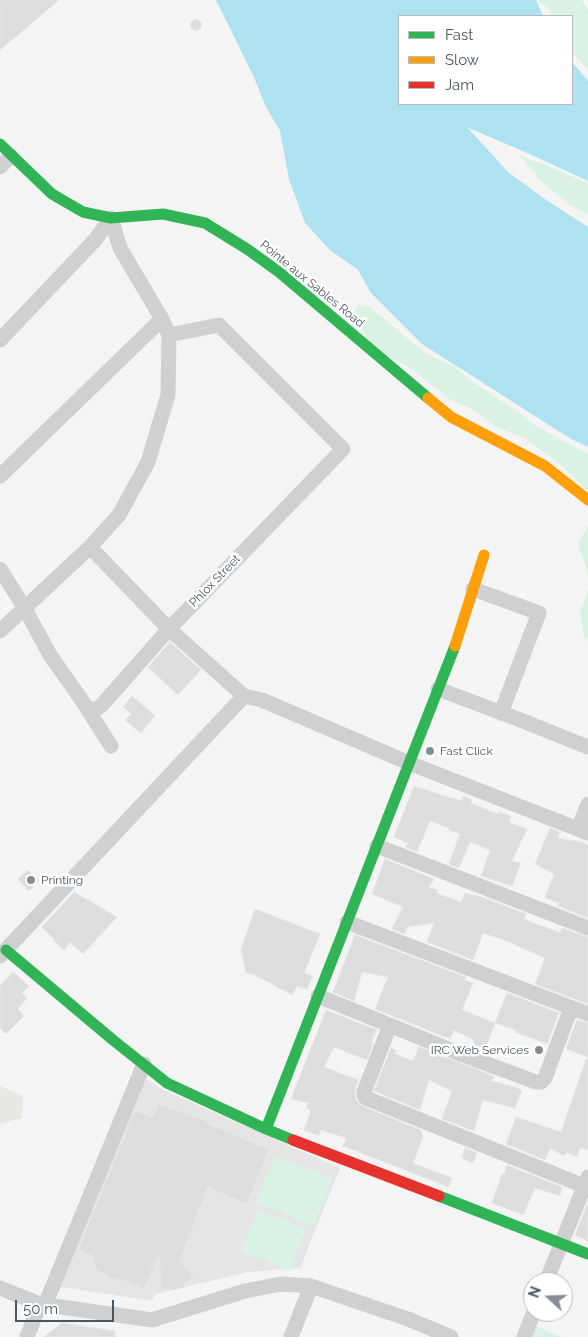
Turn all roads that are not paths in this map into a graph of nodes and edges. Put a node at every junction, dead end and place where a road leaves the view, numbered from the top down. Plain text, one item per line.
1 (0, 144) edge
2 (11, 156) junction
3 (0, 167) edge
4 (111, 218) junction
5 (162, 319) junction
6 (168, 335) junction
7 (0, 340) edge
8 (0, 476) edge
9 (588, 500) edge
10 (90, 547) junction
11 (484, 555) dead end
12 (0, 569) edge
13 (474, 589) junction
14 (24, 607) junction
15 (170, 629) junction
16 (0, 631) edge
17 (438, 689) junction
18 (244, 696) junction
19 (87, 709) junction
20 (501, 713) junction
21 (111, 746) dead end
22 (588, 747) edge
23 (409, 763) junction
24 (588, 804) edge
25 (583, 831) edge
26 (377, 846) junction
27 (347, 922) junction
28 (588, 928) edge
29 (3, 953) edge
30 (318, 996) junction
31 (571, 1008) junction
32 (588, 1014) edge
33 (390, 1025) junction
34 (144, 1064) junction
35 (266, 1129) junction
36 (586, 1182) edge
37 (561, 1244) junction
38 (588, 1254) edge
39 (550, 1272) edge
40 (311, 1286) junction
41 (0, 1288) edge
42 (42, 1305) junction
43 (530, 1322) edge
44 (27, 1337) edge
45 (291, 1337) edge
46 (451, 1337) edge
47 (524, 1337) edge

1 - 2 street, Pointe aux Sables Road
2 - 3 street
2 - 4 street, Pointe aux Sables Road
4 - 5 street
4 - 7 street
4 - 9 street, Pointe aux Sables Road
5 - 6 street
5 - 8 street
6 - 10 street
6 - 15 street, Phlox Street
10 - 14 street
10 - 15 street
11 - 13 street
12 - 14 street
13 - 17 street
13 - 20 street
14 - 16 street
14 - 19 street
15 - 18 street
15 - 19 street, Phlox Street
17 - 20 street
17 - 23 street
18 - 23 street
18 - 29 street
19 - 21 street
20 - 22 street
23 - 25 street
23 - 26 street
24 - 25 street
26 - 27 street
26 - 28 street
27 - 30 street
27 - 31 street
29 - 34 street
30 - 33 street
30 - 35 street
31 - 32 street
31 - 33 street
33 - 36 street
34 - 35 street
34 - 42 street
35 - 37 street
36 - 37 street
37 - 38 street
37 - 39 street
40 - 42 street
40 - 45 street
40 - 46 street
41 - 42 street
42 - 44 street
43 - 47 street

